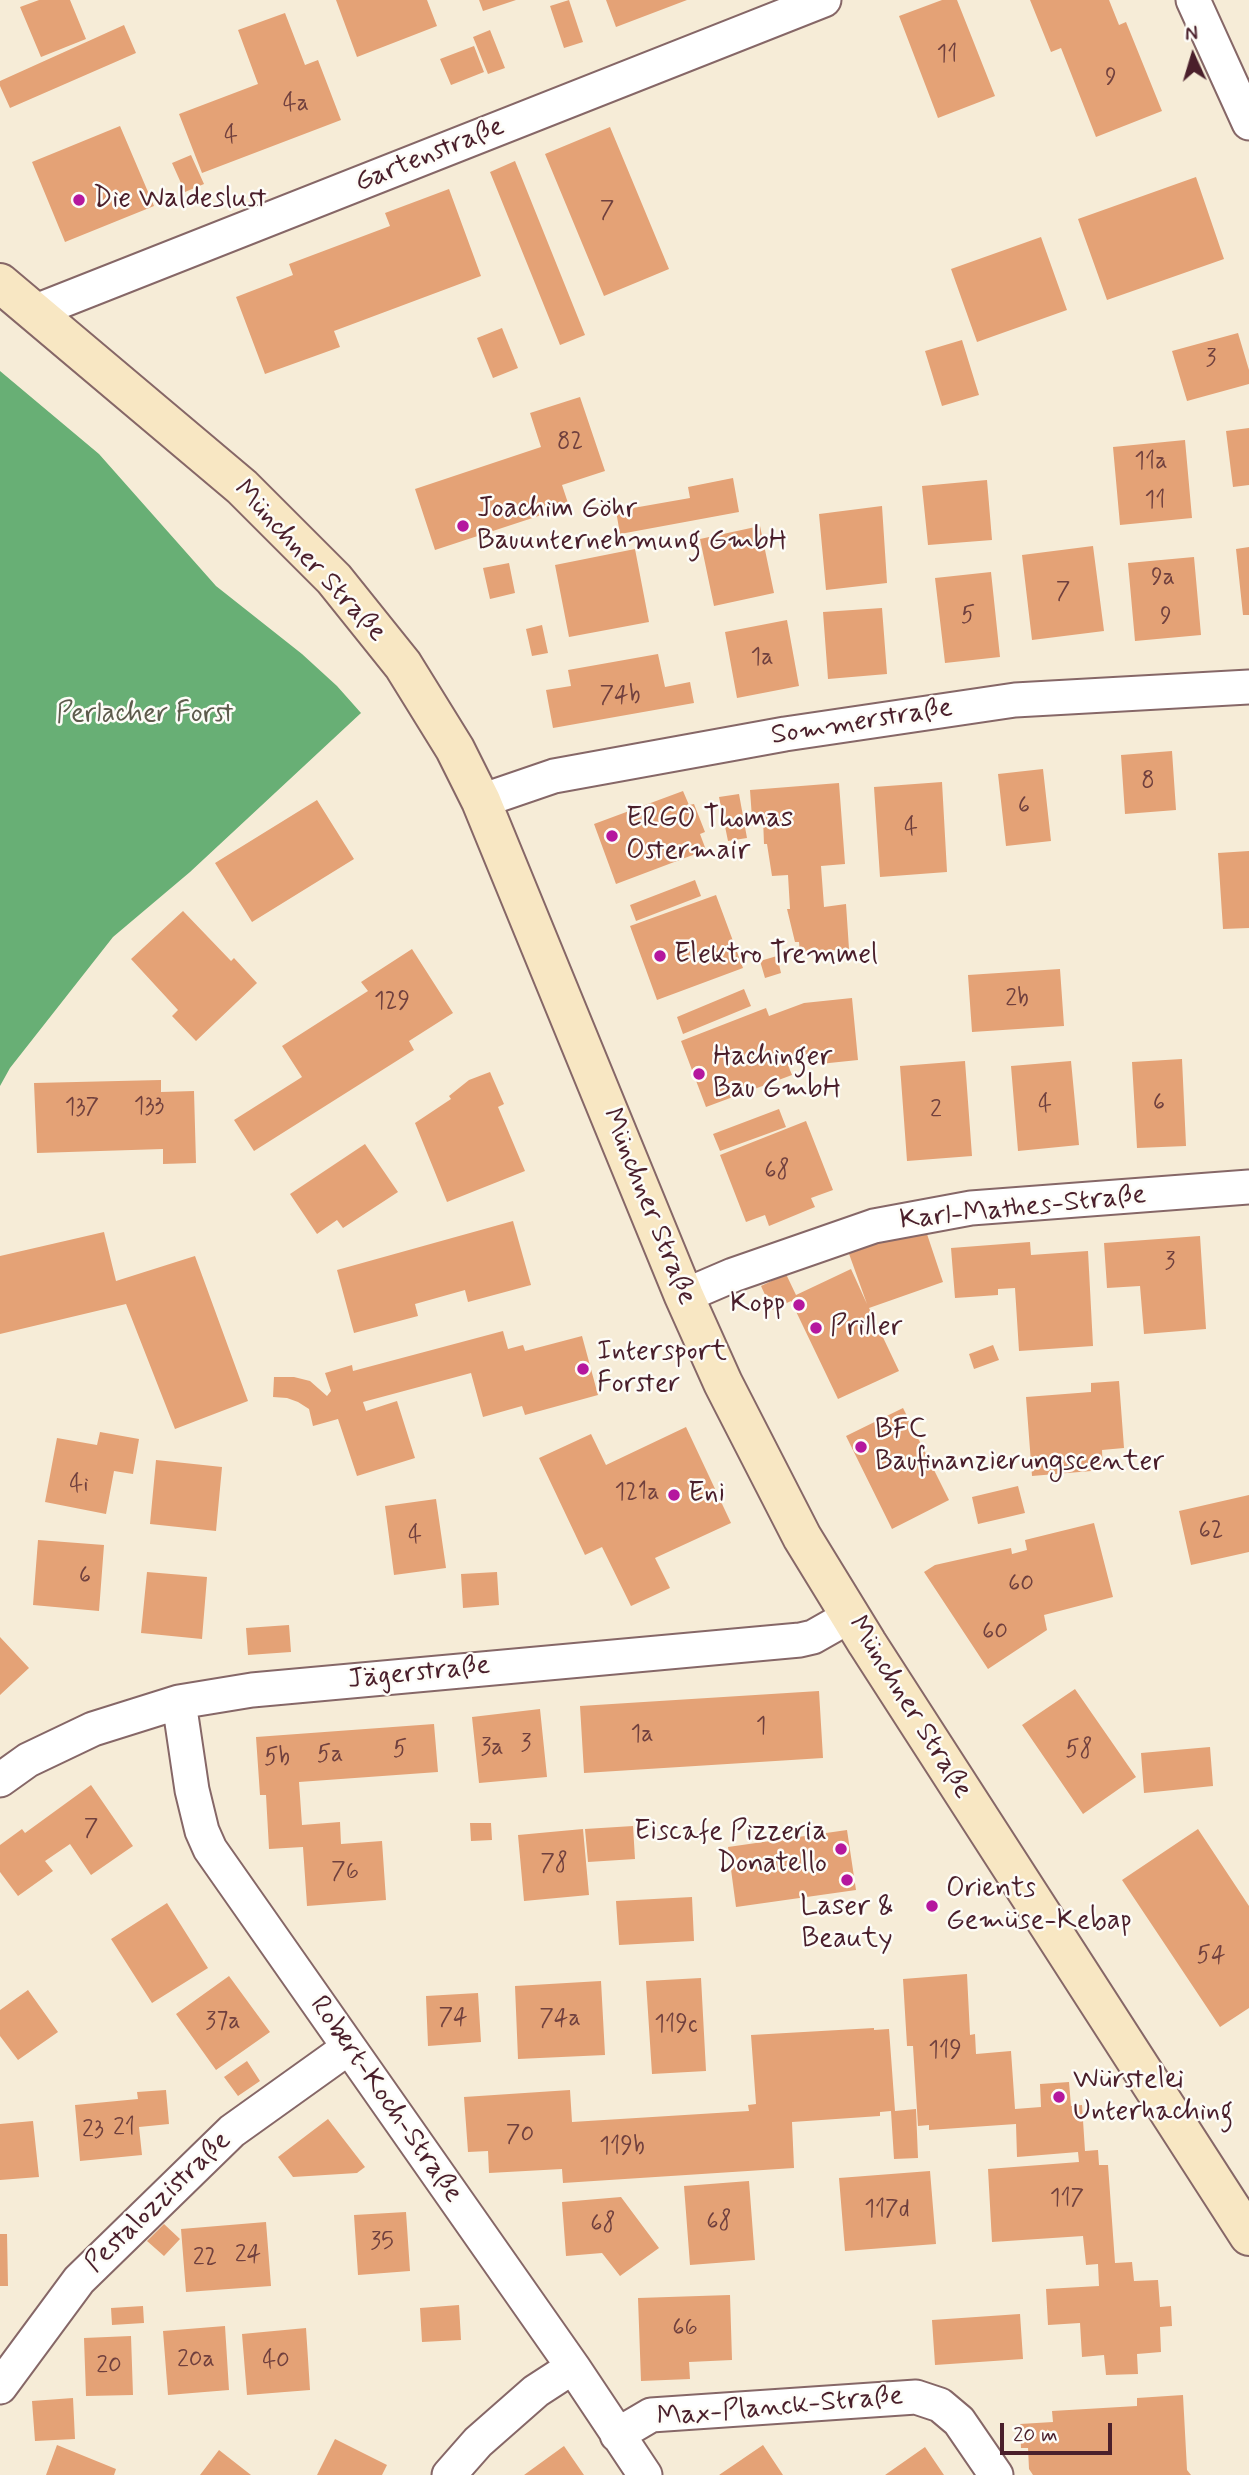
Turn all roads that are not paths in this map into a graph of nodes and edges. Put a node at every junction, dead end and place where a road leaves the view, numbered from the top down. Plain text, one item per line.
1 (824, 0) edge
2 (1193, 0) edge
3 (1239, 72) edge
4 (1249, 123) edge
5 (0, 283) edge
6 (36, 312) junction
7 (1249, 687) edge
8 (481, 801) junction
9 (1249, 1187) edge
10 (684, 1296) junction
11 (850, 1616) junction
12 (179, 1702) junction
13 (0, 1780) edge
14 (348, 2048) junction
15 (1249, 2236) edge
16 (573, 2367) junction
17 (0, 2387) edge
18 (617, 2434) junction
19 (449, 2475) edge
20 (645, 2475) edge
21 (996, 2475) edge

1 - 6 street, Gartenstraße
2 - 3 street
3 - 4 street
5 - 6 main road, Münchner Straße
6 - 8 main road, Münchner Straße
7 - 8 street, Sommerstraße
8 - 10 main road, Münchner Straße
9 - 10 street, Karl-Mathes-Straße
10 - 11 main road, Münchner Straße
11 - 12 street, Jägerstraße
11 - 15 main road, Münchner Straße
12 - 13 street, Jägerstraße
12 - 14 street, Robert-Koch-Straße
14 - 16 street, Robert-Koch-Straße
14 - 17 street, Pestalozzistraße
16 - 18 street, Robert-Koch-Straße
16 - 19 street
18 - 20 street, Robert-Koch-Straße
18 - 21 street, Max-Planck-Straße

